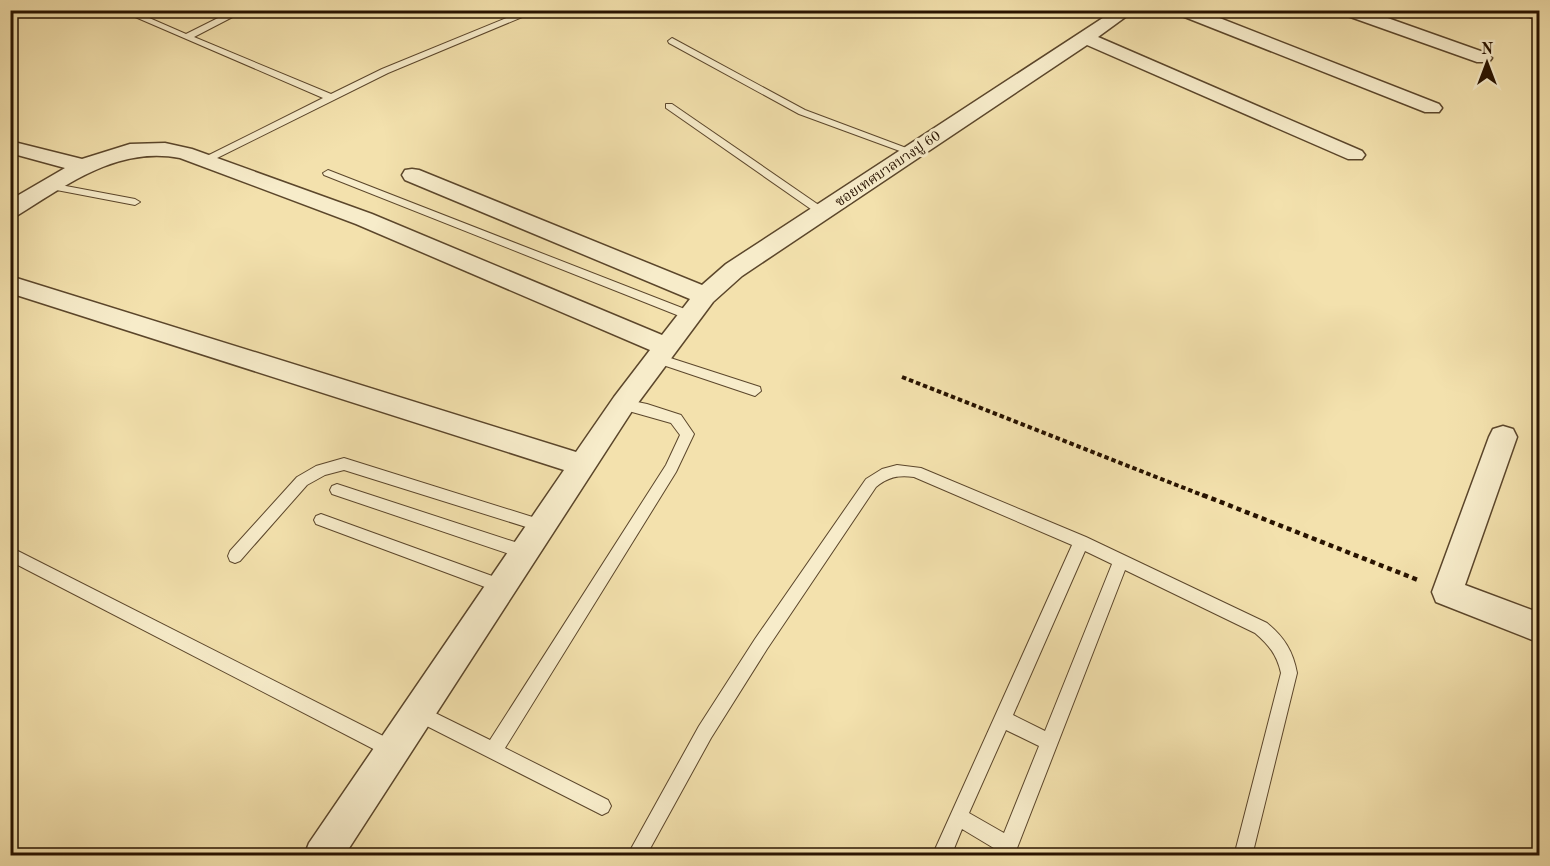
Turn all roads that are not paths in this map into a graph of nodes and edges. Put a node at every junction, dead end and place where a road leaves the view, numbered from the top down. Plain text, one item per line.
1 (123, 10) edge
2 (242, 10) edge
3 (535, 10) edge
4 (1127, 10) edge
5 (1184, 10) edge
6 (1348, 10) edge
7 (1527, 10) edge
8 (1539, 15) edge
9 (186, 37) junction
10 (1086, 38) junction
11 (672, 41) dead end
12 (1483, 58) dead end
13 (332, 98) junction
14 (669, 106) dead end
15 (1432, 108) dead end
16 (10, 147) edge
17 (912, 152) junction
18 (1356, 155) dead end
19 (207, 160) junction
20 (83, 166) junction
21 (328, 173) dead end
22 (412, 175) dead end
23 (50, 186) junction
24 (135, 202) dead end
25 (10, 210) edge
26 (822, 212) junction
27 (10, 284) edge
28 (705, 296) junction
29 (690, 316) junction
30 (662, 353) junction
31 (755, 391) dead end
32 (623, 404) junction
33 (1503, 437) dead end
34 (582, 465) junction
35 (337, 490) dead end
36 (321, 520) dead end
37 (542, 526) junction
38 (1081, 542) junction
39 (524, 552) junction
40 (10, 553) edge
41 (235, 556) dead end
42 (1121, 561) junction
43 (501, 586) junction
44 (1539, 628) edge
45 (417, 712) junction
46 (1003, 718) junction
47 (1049, 742) junction
48 (393, 750) junction
49 (493, 751) junction
50 (602, 806) dead end
51 (959, 817) junction
52 (1006, 851) edge
53 (322, 855) edge
54 (636, 855) edge
55 (941, 855) edge
56 (1243, 855) edge

1 - 9 lane
2 - 9 lane
3 - 13 lane
4 - 10 street, ซอยเทศบาลบางปู 60
5 - 15 street
6 - 12 street
7 - 8 street
9 - 13 lane
10 - 17 street, ซอยเทศบาลบางปู 60
10 - 18 street
11 - 17 lane
13 - 19 lane
14 - 26 lane
16 - 20 street
17 - 26 street, ซอยเทศบาลบางปู 60
19 - 20 street
19 - 30 street
20 - 23 street
21 - 29 lane
22 - 28 street
23 - 24 lane
23 - 25 street
26 - 28 street, ซอยเทศบาลบางปู 60
27 - 34 street
28 - 29 street, ซอยเทศบาลบางปู 60
29 - 30 street, ซอยเทศบาลบางปู 60
30 - 31 lane
30 - 32 street, ซอยเทศบาลบางปู 60
32 - 34 street, ซอยเทศบาลบางปู 60
32 - 49 lane
33 - 44 street
34 - 37 street, ซอยเทศบาลบางปู 60
35 - 39 lane
36 - 43 lane
37 - 39 street, ซอยเทศบาลบางปู 60
37 - 41 lane
38 - 42 lane
38 - 46 lane
38 - 54 lane
39 - 43 street, ซอยเทศบาลบางปู 60
40 - 48 lane
42 - 47 lane
42 - 56 lane
43 - 45 street, ซอยเทศบาลบางปู 60
45 - 48 street, ซอยเทศบาลบางปู 60
45 - 49 lane
46 - 47 lane
46 - 51 lane
47 - 52 lane
48 - 53 street, ซอยเทศบาลบางปู 60
49 - 50 lane
51 - 52 lane
51 - 55 lane

